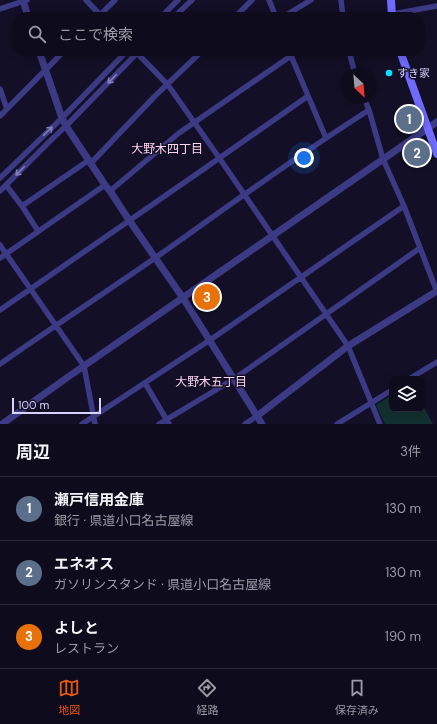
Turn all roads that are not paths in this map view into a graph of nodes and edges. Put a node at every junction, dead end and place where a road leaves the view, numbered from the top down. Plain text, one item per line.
1 (24, 0) edge
2 (86, 0) edge
3 (115, 0) edge
4 (178, 0) edge
5 (192, 0) edge
6 (252, 0) edge
7 (269, 0) edge
8 (311, 0) edge
9 (341, 0) edge
10 (391, 0) edge
11 (437, 6) edge
12 (0, 9) edge
13 (27, 12) edge
14 (96, 12) edge
15 (104, 12) edge
16 (166, 12) edge
17 (179, 12) edge
18 (240, 12) edge
19 (274, 12) edge
20 (292, 12) edge
21 (342, 12) edge
22 (392, 12) edge
23 (407, 12) edge
24 (40, 56) edge
25 (59, 56) edge
26 (122, 56) edge
27 (133, 56) edge
28 (141, 56) edge
29 (197, 56) edge
30 (286, 56) edge
31 (291, 56) edge
32 (350, 56) edge
33 (402, 56) edge
34 (353, 68) edge
35 (45, 71) junction
36 (168, 85) junction
37 (0, 89) edge
38 (308, 96) junction
39 (366, 104) edge
40 (6, 109) junction
41 (369, 110) junction
42 (0, 116) edge
43 (62, 118) junction
44 (194, 122) junction
45 (437, 122) edge
46 (66, 126) junction
47 (428, 128) junction
48 (326, 138) junction
49 (437, 154) edge
50 (220, 158) junction
51 (384, 159) junction
52 (90, 162) junction
53 (0, 178) edge
54 (6, 185) junction
55 (108, 188) junction
56 (0, 191) edge
57 (244, 195) junction
58 (22, 206) junction
59 (404, 206) junction
60 (129, 220) junction
61 (38, 232) junction
62 (272, 235) junction
63 (0, 246) edge
64 (420, 248) junction
65 (6, 254) junction
66 (0, 258) edge
67 (155, 258) junction
68 (301, 278) junction
69 (30, 289) junction
70 (437, 291) edge
71 (183, 298) junction
72 (0, 310) edge
73 (325, 314) junction
74 (56, 325) junction
75 (210, 340) junction
76 (348, 346) junction
77 (437, 362) edge
78 (0, 364) edge
79 (84, 366) junction
80 (415, 376) edge
81 (234, 379) junction
82 (145, 383) junction
83 (389, 392) edge
84 (371, 403) junction
85 (257, 416) junction
86 (94, 417) junction
87 (168, 421) edge
88 (2, 424) edge
89 (82, 424) edge
90 (95, 424) edge
91 (159, 424) edge
92 (245, 424) edge
93 (262, 424) edge
94 (337, 424) edge
95 (380, 424) edge

1 - 12 street
1 - 13 street
2 - 14 street
3 - 15 street
4 - 16 street
5 - 17 street
6 - 18 street
7 - 19 street
8 - 20 street
9 - 21 street
10 - 22 main road
11 - 23 street
24 - 35 street
25 - 35 street
26 - 43 street
27 -> 46 street
28 - 36 street
29 - 36 street
30 - 44 street
31 - 38 street
32 - 34 street
33 - 47 main road
35 - 40 street
35 - 43 street
36 - 44 street
36 - 52 street
37 - 40 street
38 - 48 street
38 - 50 street
39 - 41 street
40 - 42 street
41 - 48 street
41 - 51 street
43 - 46 street
53 -> 43 street
44 - 50 street
44 - 55 street
45 - 47 street
46 - 52 street
46 -> 54 street
47 - 49 main road
47 - 51 street
48 - 57 street
50 - 57 street
50 - 60 street
51 - 59 street
51 - 62 street
52 - 55 street
52 - 58 street
54 - 56 street
54 - 58 street
55 - 60 street
55 - 61 street
57 - 62 street
57 - 67 street
58 - 61 street
59 - 64 street
59 - 68 street
60 - 67 street
60 - 69 street
61 - 65 street
62 - 68 street
62 - 71 street
63 - 65 street
64 - 70 street
64 - 73 street
65 - 66 street
65 - 69 street
67 - 71 street
67 - 74 street
68 - 73 street
68 - 75 street
69 - 72 street
69 - 74 street
70 - 76 street
71 - 75 street
71 - 79 street
73 - 76 street
73 - 81 street
74 - 78 street
74 - 79 street
75 - 81 street
75 - 82 street
76 - 84 street
76 - 85 street
77 - 80 street
79 - 86 street
79 - 88 street
81 - 85 street
81 - 87 street
82 - 86 street
82 - 87 street
83 - 84 street
84 - 94 street
84 - 95 street
85 - 92 street
85 - 93 street
86 - 89 street
86 - 90 street
87 - 91 street

